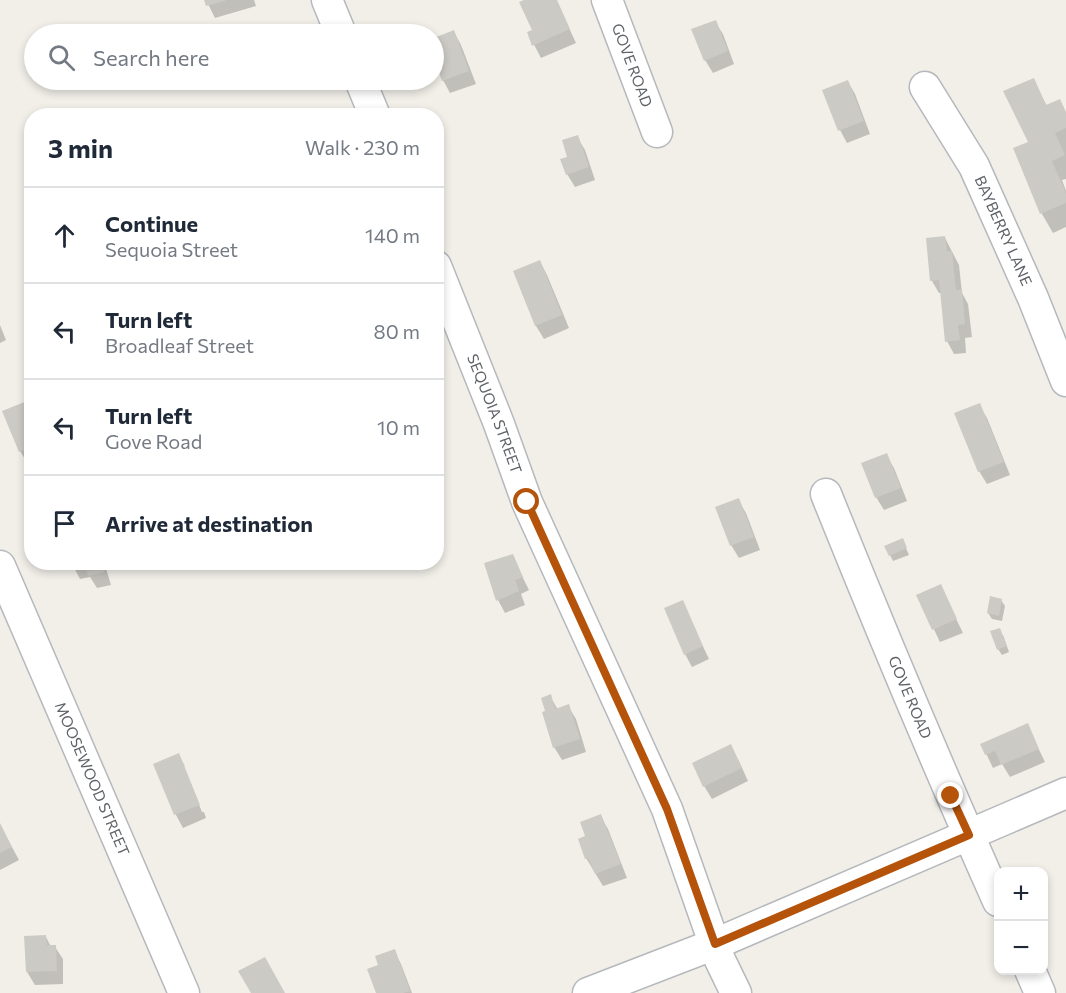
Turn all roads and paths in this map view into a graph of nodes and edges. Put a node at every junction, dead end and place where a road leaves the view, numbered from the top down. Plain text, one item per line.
1 (327, 0) edge
2 (607, 0) edge
3 (337, 24) edge
4 (925, 87) dead end
5 (364, 90) edge
6 (372, 108) edge
7 (657, 132) dead end
8 (444, 286) edge
9 (1066, 381) edge
10 (826, 494) dead end
11 (0, 566) edge
12 (1066, 793) edge
13 (969, 835) junction
14 (994, 890) edge
15 (715, 944) junction
16 (1032, 975) edge
17 (184, 993) edge
18 (588, 993) edge
19 (736, 993) edge
20 (1040, 993) edge

1 - 3 street
2 - 7 street, GOVE ROAD
4 - 9 street, BAYBERRY LANE
5 - 6 street
8 - 15 street, SEQUOIA STREET
10 - 13 street, GOVE ROAD
11 - 17 street, MOOSEWOOD STREET
12 - 13 street
13 - 14 street, GOVE ROAD
13 - 15 street
15 - 18 street
15 - 19 street, SEQUOIA STREET
16 - 20 street

